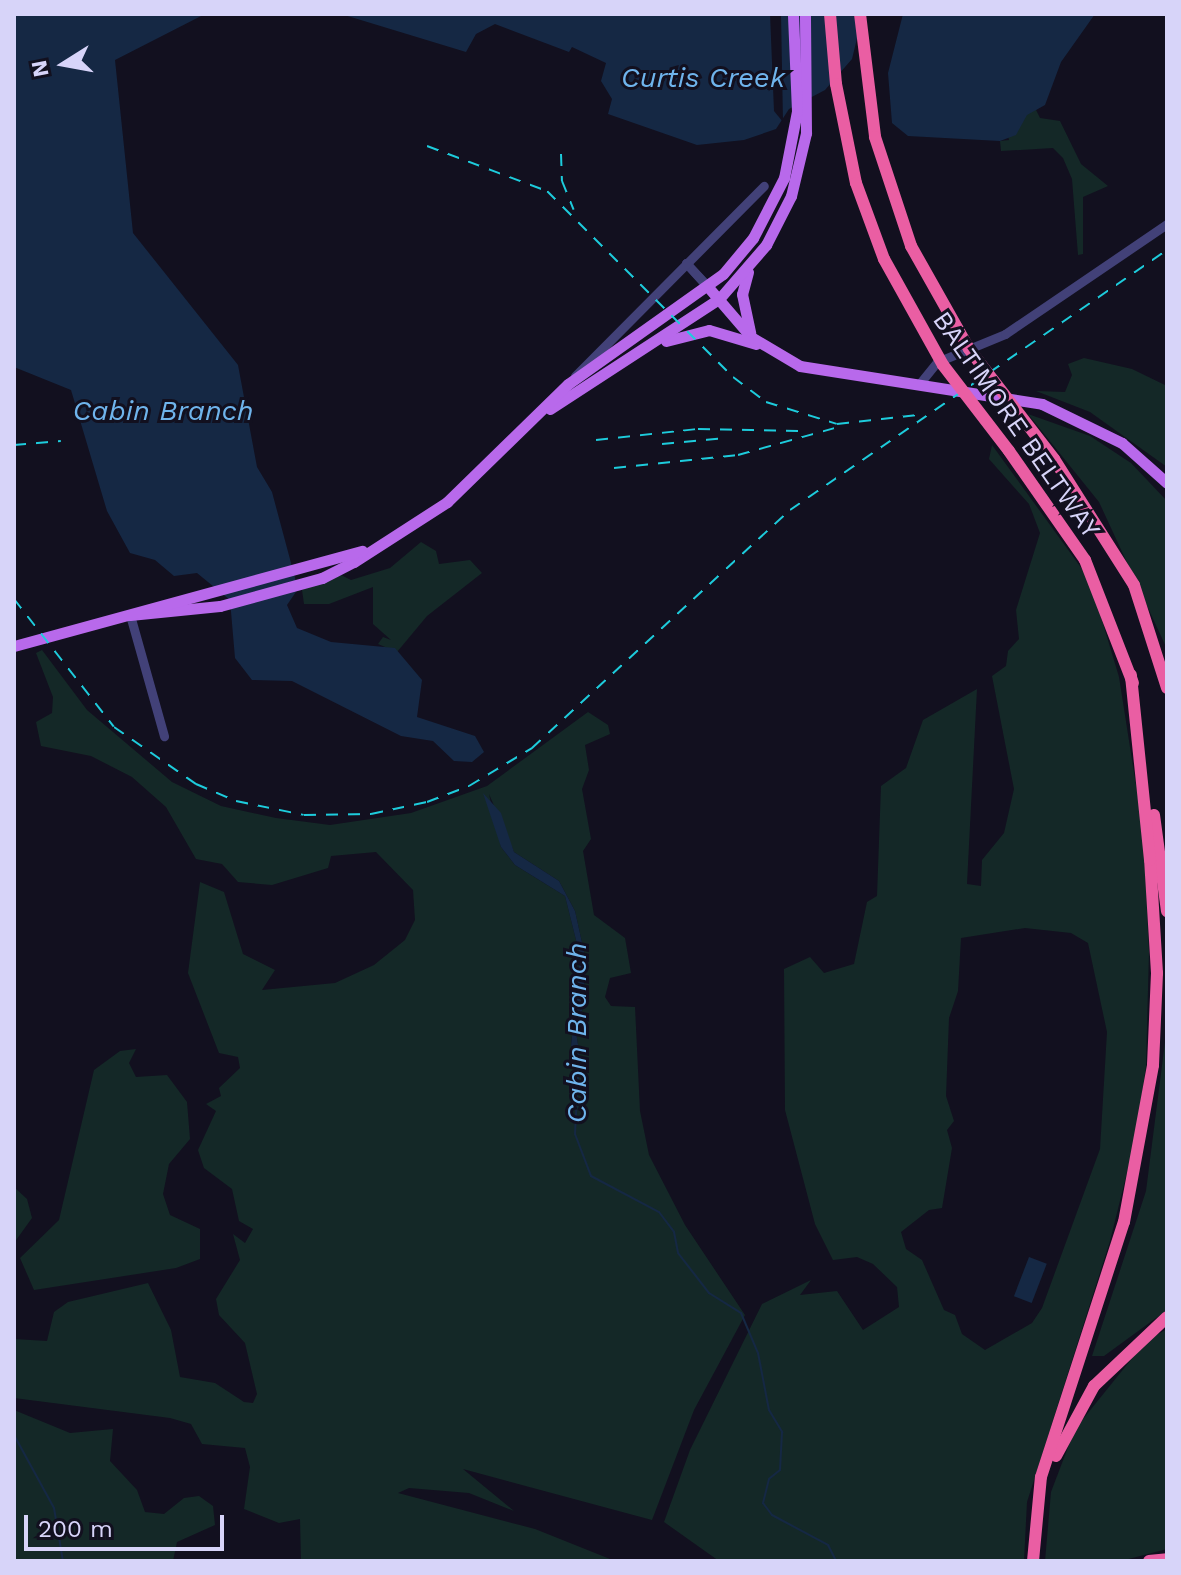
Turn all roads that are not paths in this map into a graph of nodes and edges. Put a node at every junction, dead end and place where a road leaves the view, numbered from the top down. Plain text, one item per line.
1 (793, 14) edge
2 (805, 14) edge
3 (830, 14) edge
4 (860, 14) edge
5 (764, 186) dead end
6 (1167, 224) edge
7 (686, 263) junction
8 (750, 266) junction
9 (708, 286) junction
10 (719, 299) junction
11 (751, 337) junction
12 (765, 348) junction
13 (643, 350) junction
14 (920, 383) junction
15 (568, 384) junction
16 (543, 413) junction
17 (1167, 483) edge
18 (377, 546) junction
19 (130, 615) junction
20 (14, 646) edge
21 (1131, 675) junction
22 (1167, 686) edge
23 (164, 736) dead end
24 (1167, 911) edge
25 (1167, 1317) edge
26 (1167, 1559) edge
27 (1034, 1561) edge
28 (1149, 1561) edge

1 - 9 main road
2 - 8 main road
3 - 21 highway, BALTIMORE BELTWAY, bridge
4 - 22 highway, BALTIMORE BELTWAY, bridge
5 - 7 street
6 - 14 street
7 - 9 street
7 - 15 street
8 - 10 main road
8 - 11 main road
9 - 10 main road
9 - 15 main road
10 - 11 main road
10 - 13 main road
11 - 12 main road
12 - 13 main road
12 - 14 main road
13 - 16 main road
14 - 17 main road
15 - 16 main road
16 - 18 main road
18 - 19 main road
18 - 19 main road
19 - 20 main road
19 - 23 street
21 - 24 highway, BALTIMORE BELTWAY
21 - 27 highway
25 - 27 highway
26 - 28 highway

